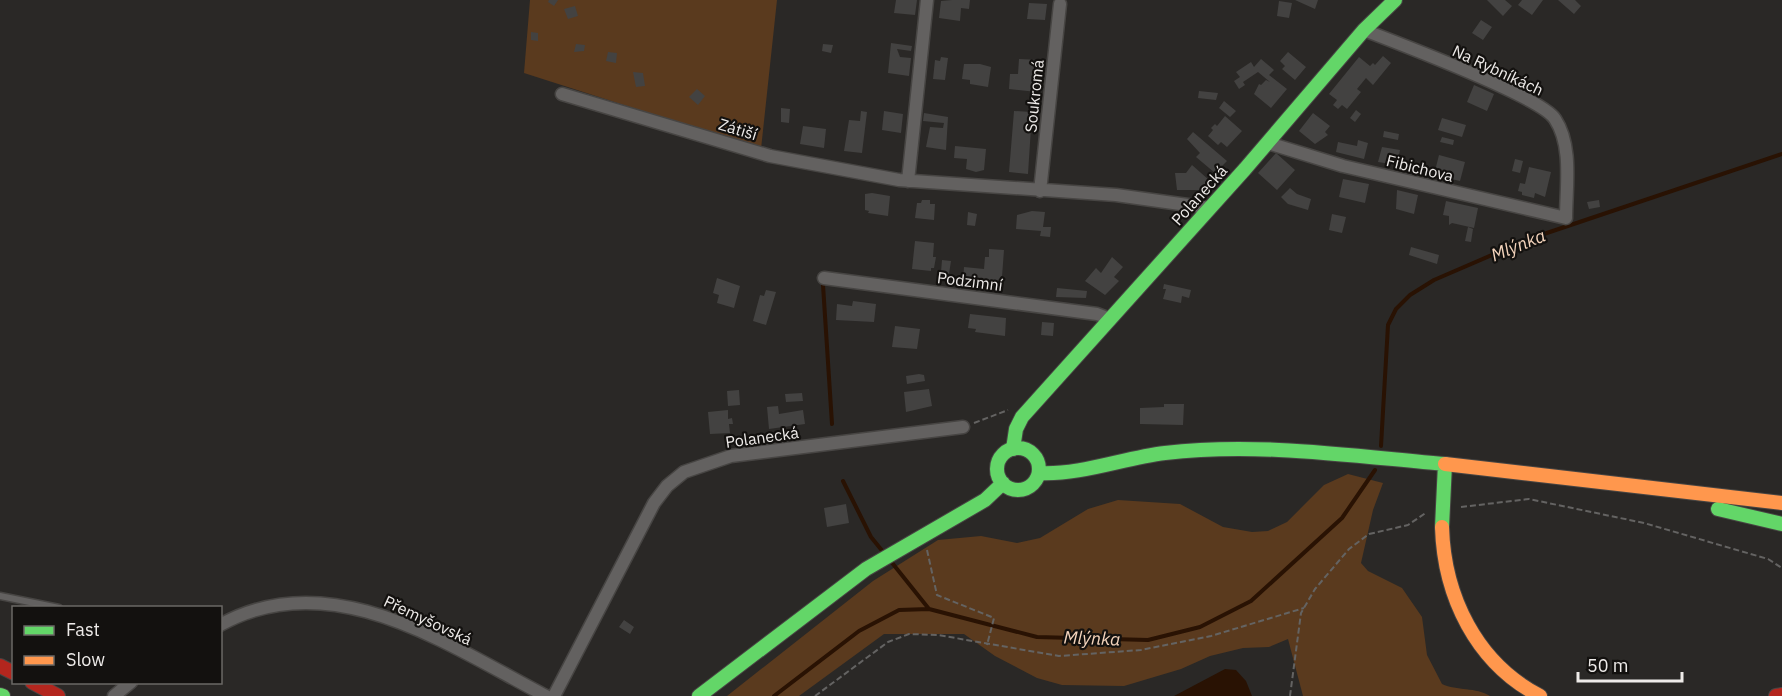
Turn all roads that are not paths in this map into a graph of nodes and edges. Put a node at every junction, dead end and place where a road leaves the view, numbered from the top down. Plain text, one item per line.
1 (927, 0) edge
2 (1395, 0) edge
3 (1060, 4) dead end
4 (1386, 5) edge
5 (1364, 30) junction
6 (562, 94) dead end
7 (1268, 143) junction
8 (908, 181) junction
9 (1040, 191) junction
10 (1209, 208) junction
11 (1566, 218) joint
12 (824, 278) dead end
13 (1110, 319) junction
14 (963, 427) road end
15 (1013, 448) junction
16 (1445, 464) junction
17 (1039, 473) junction
18 (1585, 482) junction
19 (1003, 483) junction
20 (1782, 503) edge
21 (1782, 524) edge
22 (0, 596) edge
23 (49, 606) edge
24 (222, 624) edge
25 (36, 684) edge
26 (129, 684) edge
27 (56, 695) edge
28 (1782, 695) edge
29 (114, 696) edge
30 (546, 696) edge
31 (554, 696) edge
32 (699, 696) edge
33 (1540, 696) edge
34 (1776, 696) edge

1 - 8 street
2 - 4 main road, Polanecká
3 - 9 street, Soukromá
4 - 5 main road, Polanecká
5 - 7 main road, Polanecká
5 - 11 street, Na Rybníkách
6 - 8 street, Zátiší
7 - 10 main road, Polanecká
7 - 11 street, Fibichova
8 - 9 street, Zátiší
9 - 10 street, Zátiší
10 - 13 main road, Polanecká
12 - 13 street, Podzimní
13 - 15 main road, Polanecká
14 - 31 street, Polanecká
15 - 17 main road
15 - 19 main road
16 - 17 main road
16 - 18 main road
16 - 33 main road
17 - 19 main road
18 - 20 main road
18 - 21 main road
19 - 32 main road
22 - 23 lane
24 - 30 street, Přemyšovská
25 - 27 main road
26 - 29 street
28 - 34 main road

